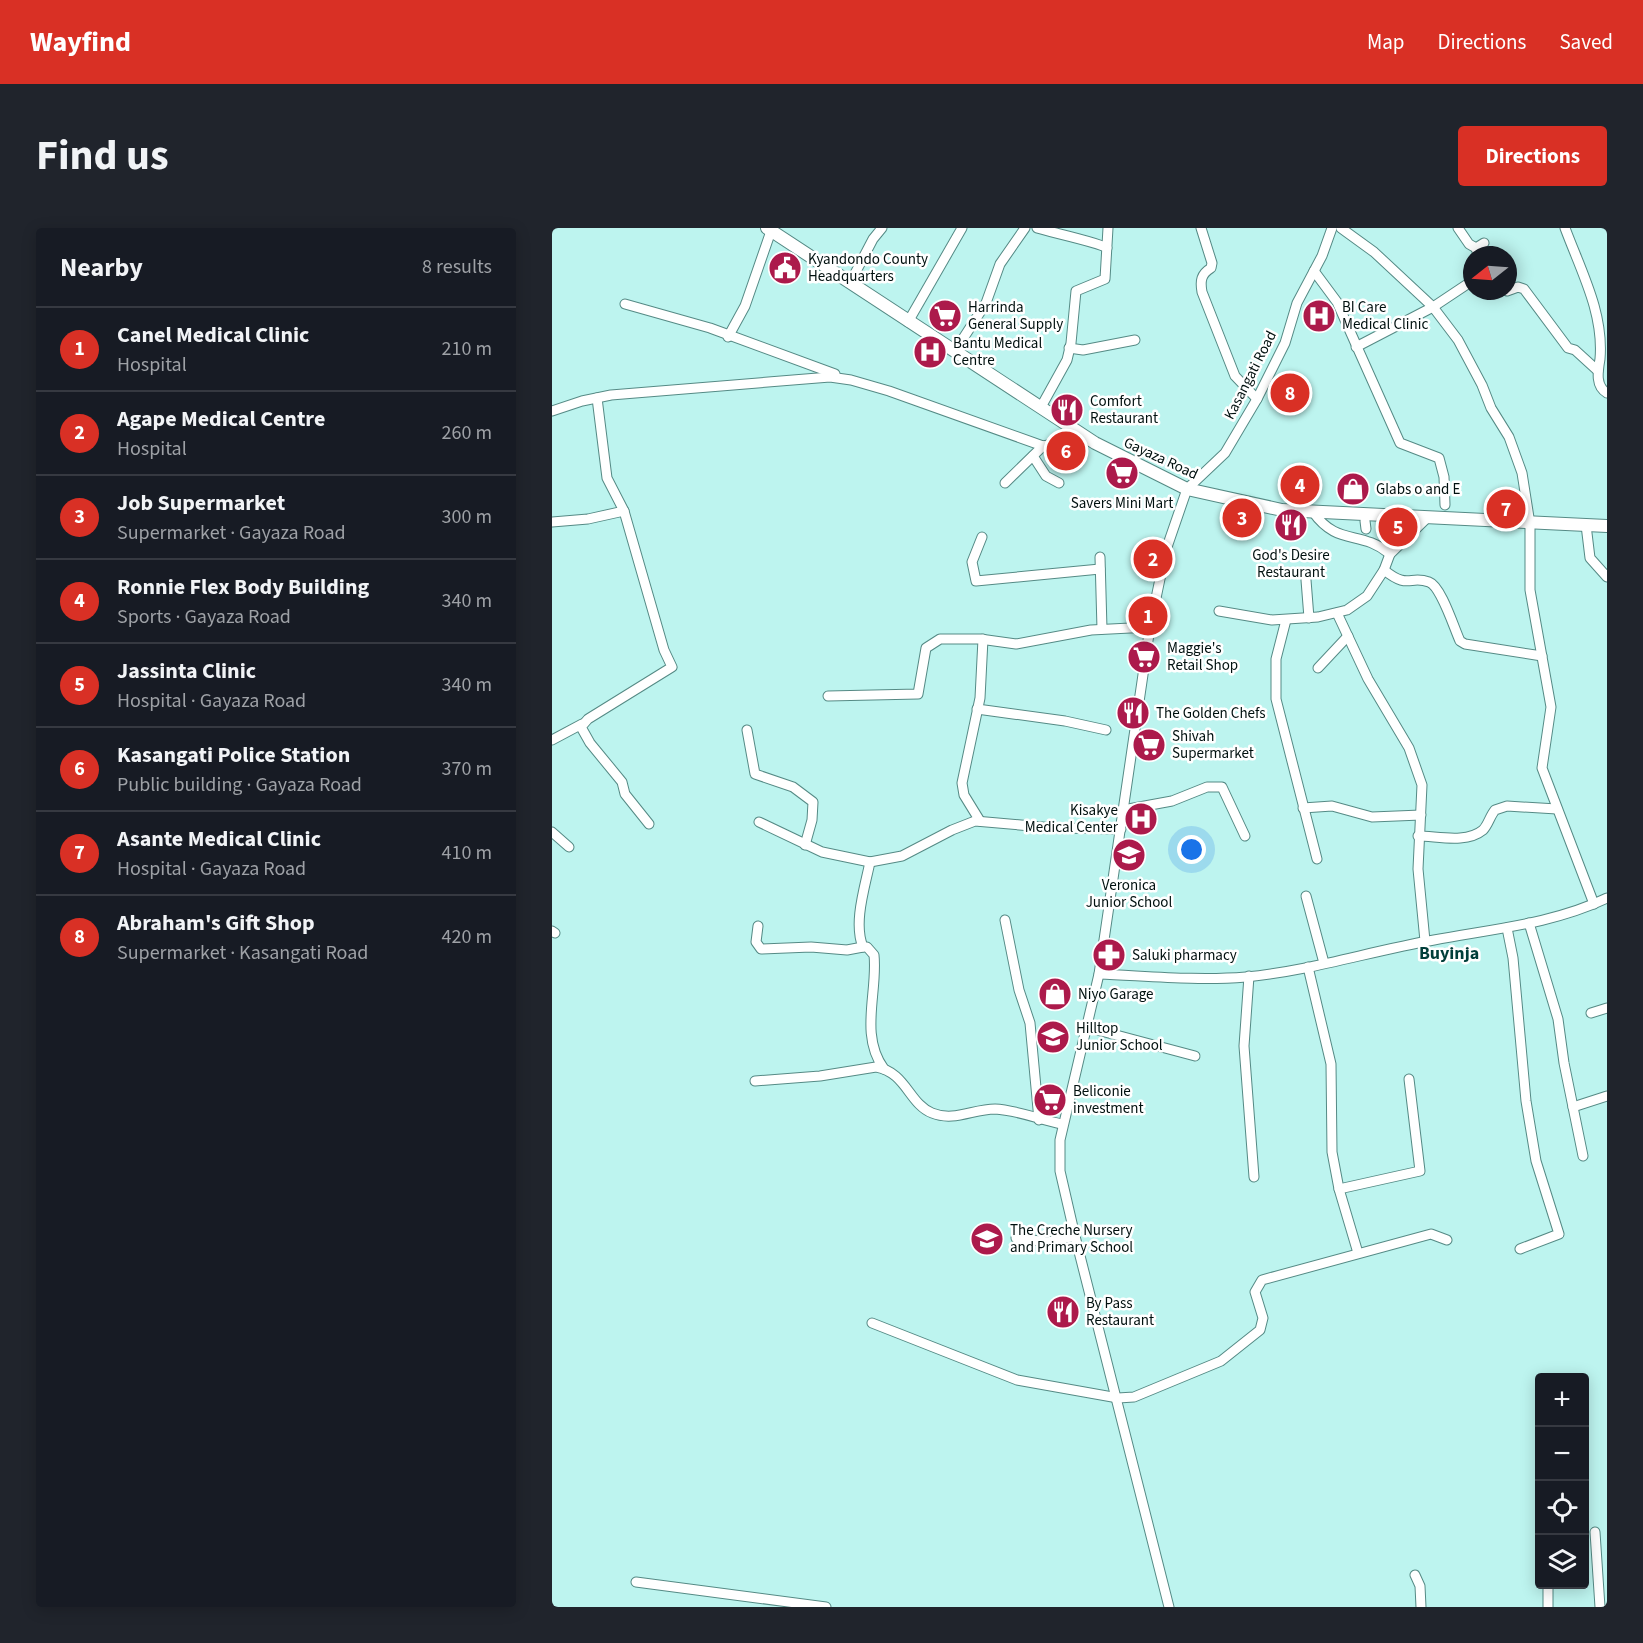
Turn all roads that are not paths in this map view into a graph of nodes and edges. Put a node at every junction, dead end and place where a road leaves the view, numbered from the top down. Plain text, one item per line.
1 (882, 228) edge
2 (962, 228) edge
3 (1024, 228) edge
4 (1037, 228) edge
5 (1108, 228) edge
6 (1201, 228) edge
7 (1332, 228) edge
8 (1341, 228) edge
9 (1458, 228) edge
10 (1565, 228) edge
11 (774, 230) edge
12 (1473, 246) edge
13 (1107, 248) junction
14 (1314, 271) junction
15 (850, 283) junction
16 (1463, 287) edge
17 (1517, 287) edge
18 (625, 304) dead end
19 (1433, 307) junction
20 (908, 322) junction
21 (728, 337) junction
22 (1135, 340) dead end
23 (1070, 348) junction
24 (1356, 348) junction
25 (955, 351) junction
26 (1598, 371) junction
27 (851, 380) junction
28 (1607, 393) edge
29 (597, 398) junction
30 (1257, 399) junction
31 (1041, 407) junction
32 (552, 411) edge
33 (1073, 429) junction
34 (1043, 446) junction
35 (1033, 456) junction
36 (1005, 483) dead end
37 (1059, 483) dead end
38 (1187, 489) junction
39 (1445, 505) dead end
40 (624, 511) junction
41 (1313, 512) junction
42 (1428, 517) junction
43 (552, 522) edge
44 (1530, 524) junction
45 (1586, 525) junction
46 (1607, 526) edge
47 (982, 537) dead end
48 (1390, 554) junction
49 (1100, 557) dead end
50 (1100, 569) junction
51 (1384, 570) junction
52 (1607, 577) edge
53 (1306, 580) dead end
54 (1219, 611) dead end
55 (1337, 614) junction
56 (1309, 618) junction
57 (1286, 620) junction
58 (1150, 627) junction
59 (1102, 629) junction
60 (1348, 636) junction
61 (984, 639) junction
62 (1542, 656) junction
63 (1318, 668) dead end
64 (828, 696) dead end
65 (977, 709) junction
66 (582, 724) junction
67 (747, 730) dead end
68 (1106, 730) dead end
69 (552, 740) edge
70 (1303, 808) junction
71 (1557, 808) junction
72 (1123, 810) junction
73 (1421, 814) junction
74 (980, 821) junction
75 (759, 822) dead end
76 (649, 824) dead end
77 (1121, 829) junction
78 (552, 832) edge
79 (1245, 836) dead end
80 (1418, 836) junction
81 (805, 845) junction
82 (569, 847) dead end
83 (1317, 859) dead end
84 (870, 862) junction
85 (1306, 896) dead end
86 (1607, 898) edge
87 (1594, 904) junction
88 (1005, 920) dead end
89 (1529, 923) junction
90 (758, 926) dead end
91 (1507, 928) junction
92 (1425, 941) junction
93 (863, 947) junction
94 (1324, 963) junction
95 (1308, 967) junction
96 (1099, 974) junction
97 (1249, 976) junction
98 (1607, 1008) edge
99 (1591, 1013) dead end
100 (1086, 1028) junction
101 (867, 1042) dead end
102 (1195, 1056) dead end
103 (880, 1068) junction
104 (1409, 1079) dead end
105 (755, 1080) dead end
106 (1607, 1096) edge
107 (1573, 1107) junction
108 (1039, 1120) junction
109 (1062, 1124) junction
110 (1583, 1156) dead end
111 (1254, 1177) dead end
112 (1339, 1189) junction
113 (1075, 1236) junction
114 (1016, 1238) dead end
115 (1447, 1240) dead end
116 (1520, 1249) dead end
117 (1358, 1252) junction
118 (872, 1323) dead end
119 (1118, 1398) junction
120 (1595, 1532) dead end
121 (1415, 1575) dead end
122 (636, 1582) dead end
123 (1548, 1589) edge
124 (1607, 1606) edge
125 (826, 1607) edge
126 (1169, 1607) edge
127 (1421, 1607) edge
128 (1548, 1607) edge
129 (1601, 1607) edge

1 - 15 street
2 - 20 street
3 - 25 street
4 - 13 street
5 - 13 street
6 - 30 street
7 - 14 street, Kasangati Road
8 - 19 street
9 - 12 street
10 - 26 street
11 - 15 main road, Gayaza Road
11 - 21 street
13 - 23 street
14 - 24 street
14 - 30 street, Kasangati Road
15 - 20 main road, Gayaza Road
16 - 19 street
17 - 26 street
18 - 21 street
19 - 24 street
19 - 44 street
20 - 25 main road, Gayaza Road
21 - 27 street
22 - 23 street
23 - 31 street
24 - 39 street
25 - 31 main road, Gayaza Road
26 - 28 street
27 - 29 street
27 - 34 street
29 - 32 street
29 - 40 street
30 - 38 street, Kasangati Road
31 - 33 main road, Gayaza Road
33 - 34 street
33 - 38 main road, Gayaza Road
34 - 35 street
35 - 36 street
35 - 37 street
38 - 41 main road, Gayaza Road
38 - 58 street
40 - 43 street
40 - 66 street
41 - 42 main road, Gayaza Road
41 - 48 street
42 - 44 main road, Gayaza Road
42 - 48 street
44 - 45 main road, Gayaza Road
44 - 62 street
45 - 46 main road, Gayaza Road
45 - 52 street
47 - 50 street
48 - 51 street
49 - 50 street
50 - 59 street
51 - 55 street
51 - 62 street
53 - 56 street
54 - 57 street
55 - 56 street
55 - 60 street
56 - 57 street
57 - 70 street
58 - 59 street
58 - 72 street
59 - 61 street
60 - 63 street
60 - 73 street
61 - 64 street
61 - 65 street
62 - 71 street
65 - 68 street
65 - 74 street
66 - 69 street
66 - 76 street
67 - 81 street
70 - 73 street
70 - 83 street
71 - 80 street
71 - 87 street
72 - 77 street
72 - 79 street
73 - 80 street
74 - 77 street
74 - 84 street
75 - 81 street
77 - 96 street
78 - 82 street
80 - 92 street
81 - 84 street
84 - 93 street
85 - 94 street
86 - 87 street
87 - 89 street
88 - 108 street
89 - 91 street
89 - 107 street
90 - 93 street
91 - 92 street
91 - 116 street
92 - 94 street
93 - 103 street
94 - 95 street
95 - 97 street
95 - 112 street
96 - 97 street
96 - 100 street
97 - 111 street
98 - 99 street
100 - 102 street
100 - 109 street
101 - 103 street
103 - 105 street
103 - 108 street
104 - 112 street
106 - 107 street
107 - 110 street
108 - 109 street
109 - 113 street
112 - 117 street
113 - 114 street
113 - 119 street
115 - 117 street
117 - 119 street
118 - 119 street
119 - 126 street
120 - 129 street
121 - 127 street
122 - 125 street
123 - 128 street
124 - 129 street

